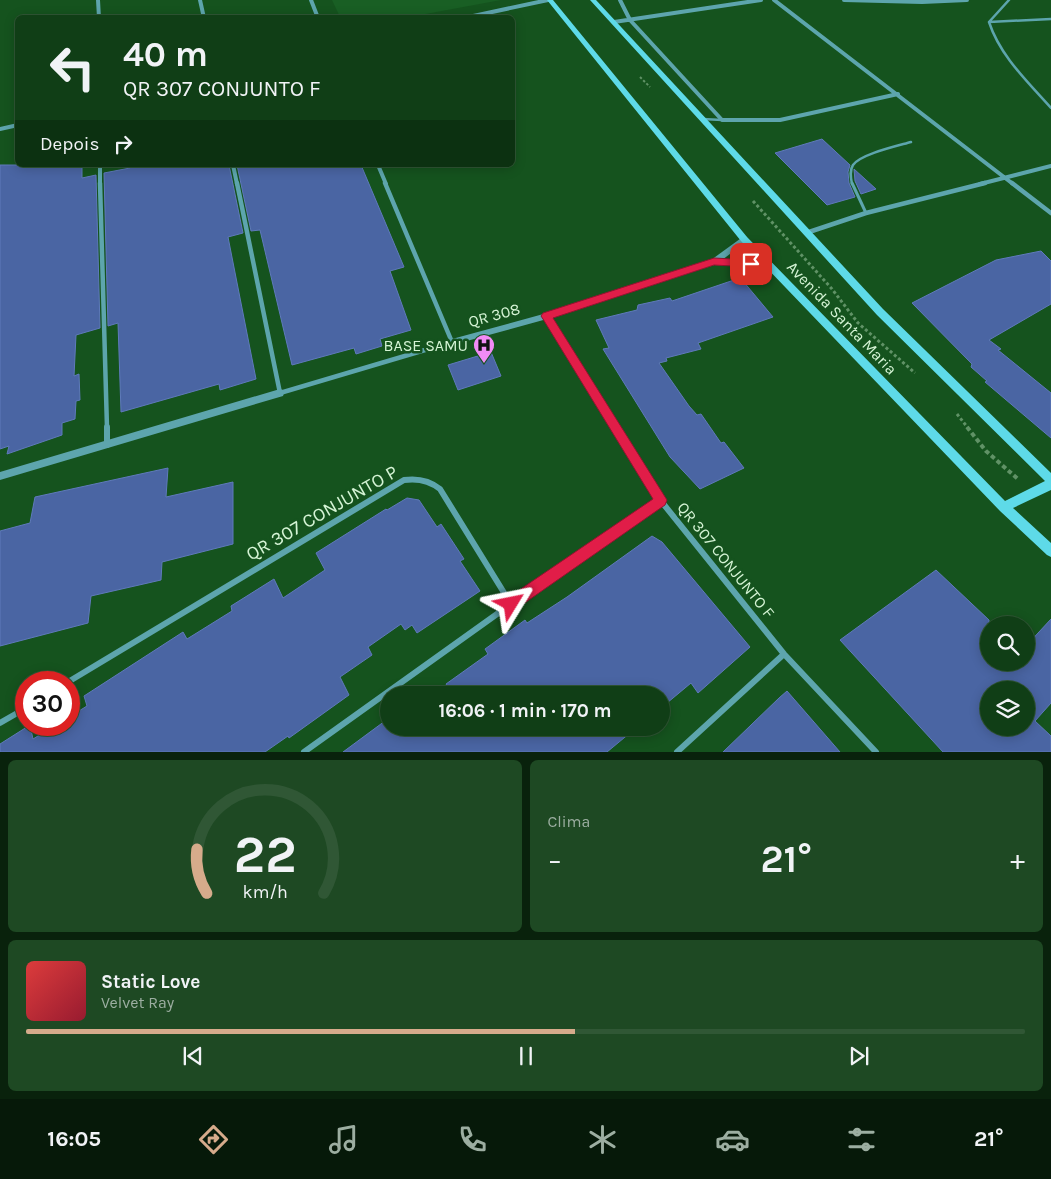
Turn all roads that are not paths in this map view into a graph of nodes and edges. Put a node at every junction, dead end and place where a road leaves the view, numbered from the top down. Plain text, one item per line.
1 (98, 0) edge
2 (200, 0) edge
3 (311, 0) edge
4 (549, 0) edge
5 (593, 0) edge
6 (620, 0) edge
7 (762, 0) edge
8 (774, 0) edge
9 (844, 0) edge
10 (967, 0) edge
11 (1008, 0) edge
12 (99, 15) edge
13 (203, 15) edge
14 (317, 15) edge
15 (478, 15) edge
16 (1051, 19) edge
17 (630, 20) junction
18 (614, 22) junction
19 (989, 22) junction
20 (898, 94) junction
21 (1051, 108) edge
22 (702, 119) junction
23 (722, 120) junction
24 (15, 126) edge
25 (0, 129) edge
26 (911, 142) dead end
27 (1051, 166) edge
28 (100, 167) edge
29 (233, 167) edge
30 (379, 167) edge
31 (1003, 177) junction
32 (866, 213) junction
33 (1051, 213) edge
34 (806, 233) junction
35 (744, 238) junction
36 (714, 262) junction
37 (769, 265) junction
38 (546, 316) junction
39 (452, 342) junction
40 (280, 393) junction
41 (107, 445) junction
42 (0, 476) edge
43 (1051, 480) edge
44 (1051, 484) edge
45 (661, 500) junction
46 (1004, 507) junction
47 (1051, 552) edge
48 (511, 604) junction
49 (784, 654) junction
50 (80, 675) edge
51 (15, 714) edge
52 (0, 723) edge
53 (304, 752) edge
54 (677, 752) edge
55 (876, 752) edge

1 - 12 street
2 - 13 street
3 - 14 street
4 - 15 street
4 - 35 main road, Avenida Santa Maria
5 - 18 main road, Avenida Santa Maria
6 - 17 street
7 - 17 street
8 - 20 street
9 - 10 street
11 - 19 lane
16 - 19 lane
17 - 18 street
17 - 23 street
18 - 22 main road, Avenida Santa Maria
19 - 21 lane
20 - 23 street
20 - 31 street
22 - 23 lane
22 - 34 main road, Avenida Santa Maria
24 - 25 street
26 - 32 lane
27 - 31 street
28 - 41 street
29 - 40 street
30 - 39 street
31 - 32 street
31 - 33 street
32 - 34 street
34 - 43 main road, Avenida Santa Maria
35 - 36 street, QR 308
35 - 37 main road, Avenida Santa Maria
36 - 37 street, QR 308
36 - 38 street, QR 308
37 - 46 main road, Avenida Santa Maria
38 - 39 street, QR 308
38 - 45 street, QR 307 CONJUNTO F
39 - 40 street
40 - 41 street
41 - 42 street
44 - 46 main road
45 - 48 street
45 - 49 street, QR 307 CONJUNTO F
46 - 47 main road, Avenida Santa Maria
48 - 50 street, QR 307 CONJUNTO P
48 - 53 street
49 - 54 street
49 - 55 street, QR 307 CONJUNTO F
51 - 52 street

